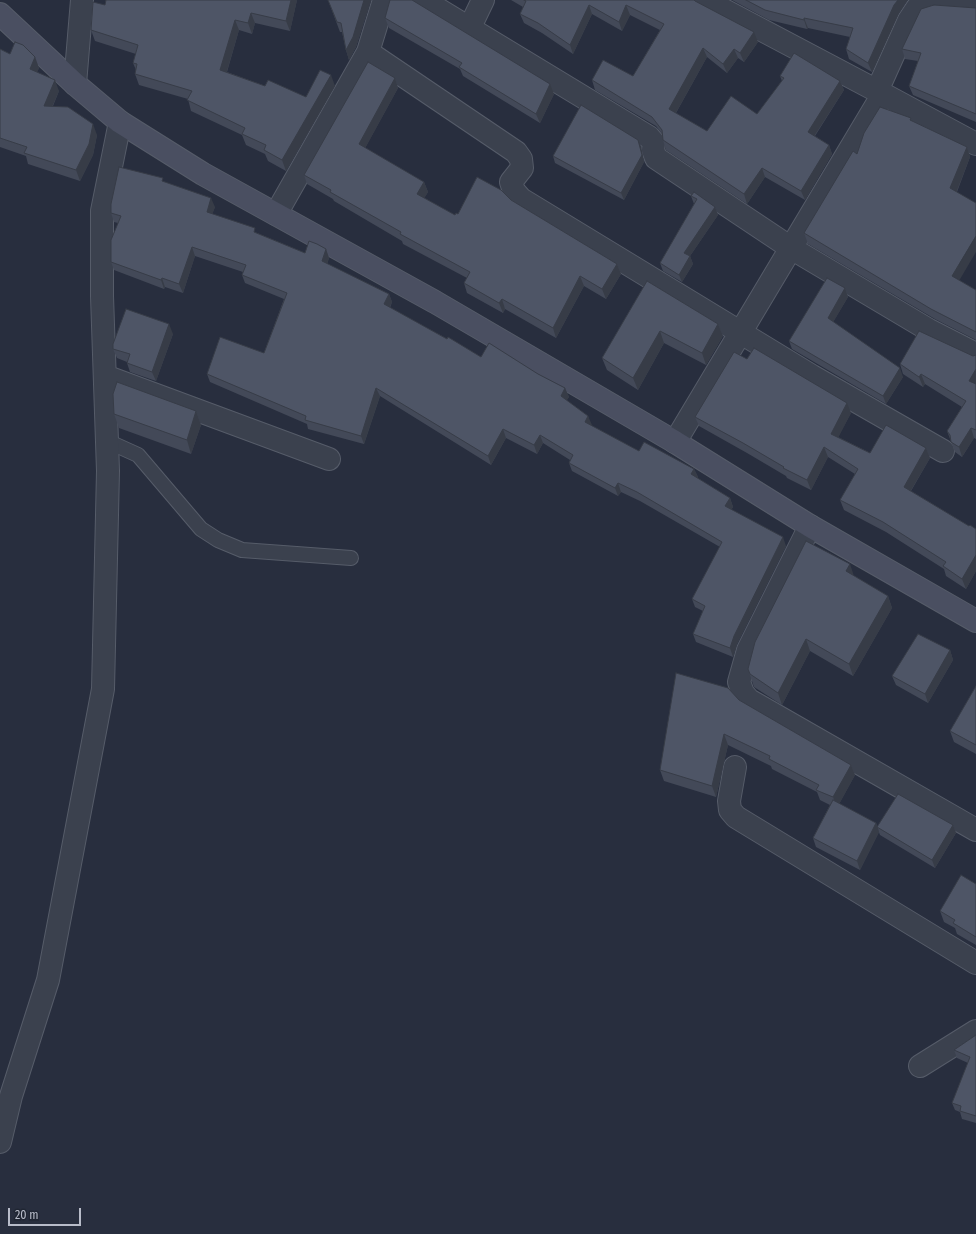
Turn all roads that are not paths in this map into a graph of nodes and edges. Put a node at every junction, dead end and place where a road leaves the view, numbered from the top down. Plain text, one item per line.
1 (82, 0) edge
2 (384, 0) edge
3 (424, 0) edge
4 (483, 0) edge
5 (707, 1) edge
6 (976, 6) edge
7 (0, 14) edge
8 (470, 27) junction
9 (368, 52) junction
10 (74, 84) junction
11 (880, 93) junction
12 (120, 122) junction
13 (976, 144) edge
14 (276, 214) junction
15 (790, 248) junction
16 (740, 332) junction
17 (976, 354) edge
18 (105, 376) junction
19 (107, 441) junction
20 (675, 442) junction
21 (943, 450) dead end
22 (329, 459) dead end
23 (810, 526) junction
24 (351, 558) dead end
25 (976, 621) edge
26 (735, 768) dead end
27 (976, 830) edge
28 (976, 963) edge
29 (976, 1030) edge
30 (920, 1066) dead end
31 (0, 1142) edge

1 - 10 street
2 - 9 street
3 - 8 street
4 - 8 street
5 - 11 street
6 - 11 street
7 - 10 main road
8 - 15 street
9 - 14 street
9 - 16 street
10 - 12 main road
11 - 13 street
11 - 15 street
12 - 14 main road
12 - 18 street
14 - 20 main road
15 - 16 street
15 - 17 street
16 - 20 street
16 - 21 street
18 - 19 street
18 - 22 street
19 - 24 lane
19 - 31 street
20 - 23 main road
23 - 25 main road
23 - 27 street
26 - 28 street
29 - 30 street

